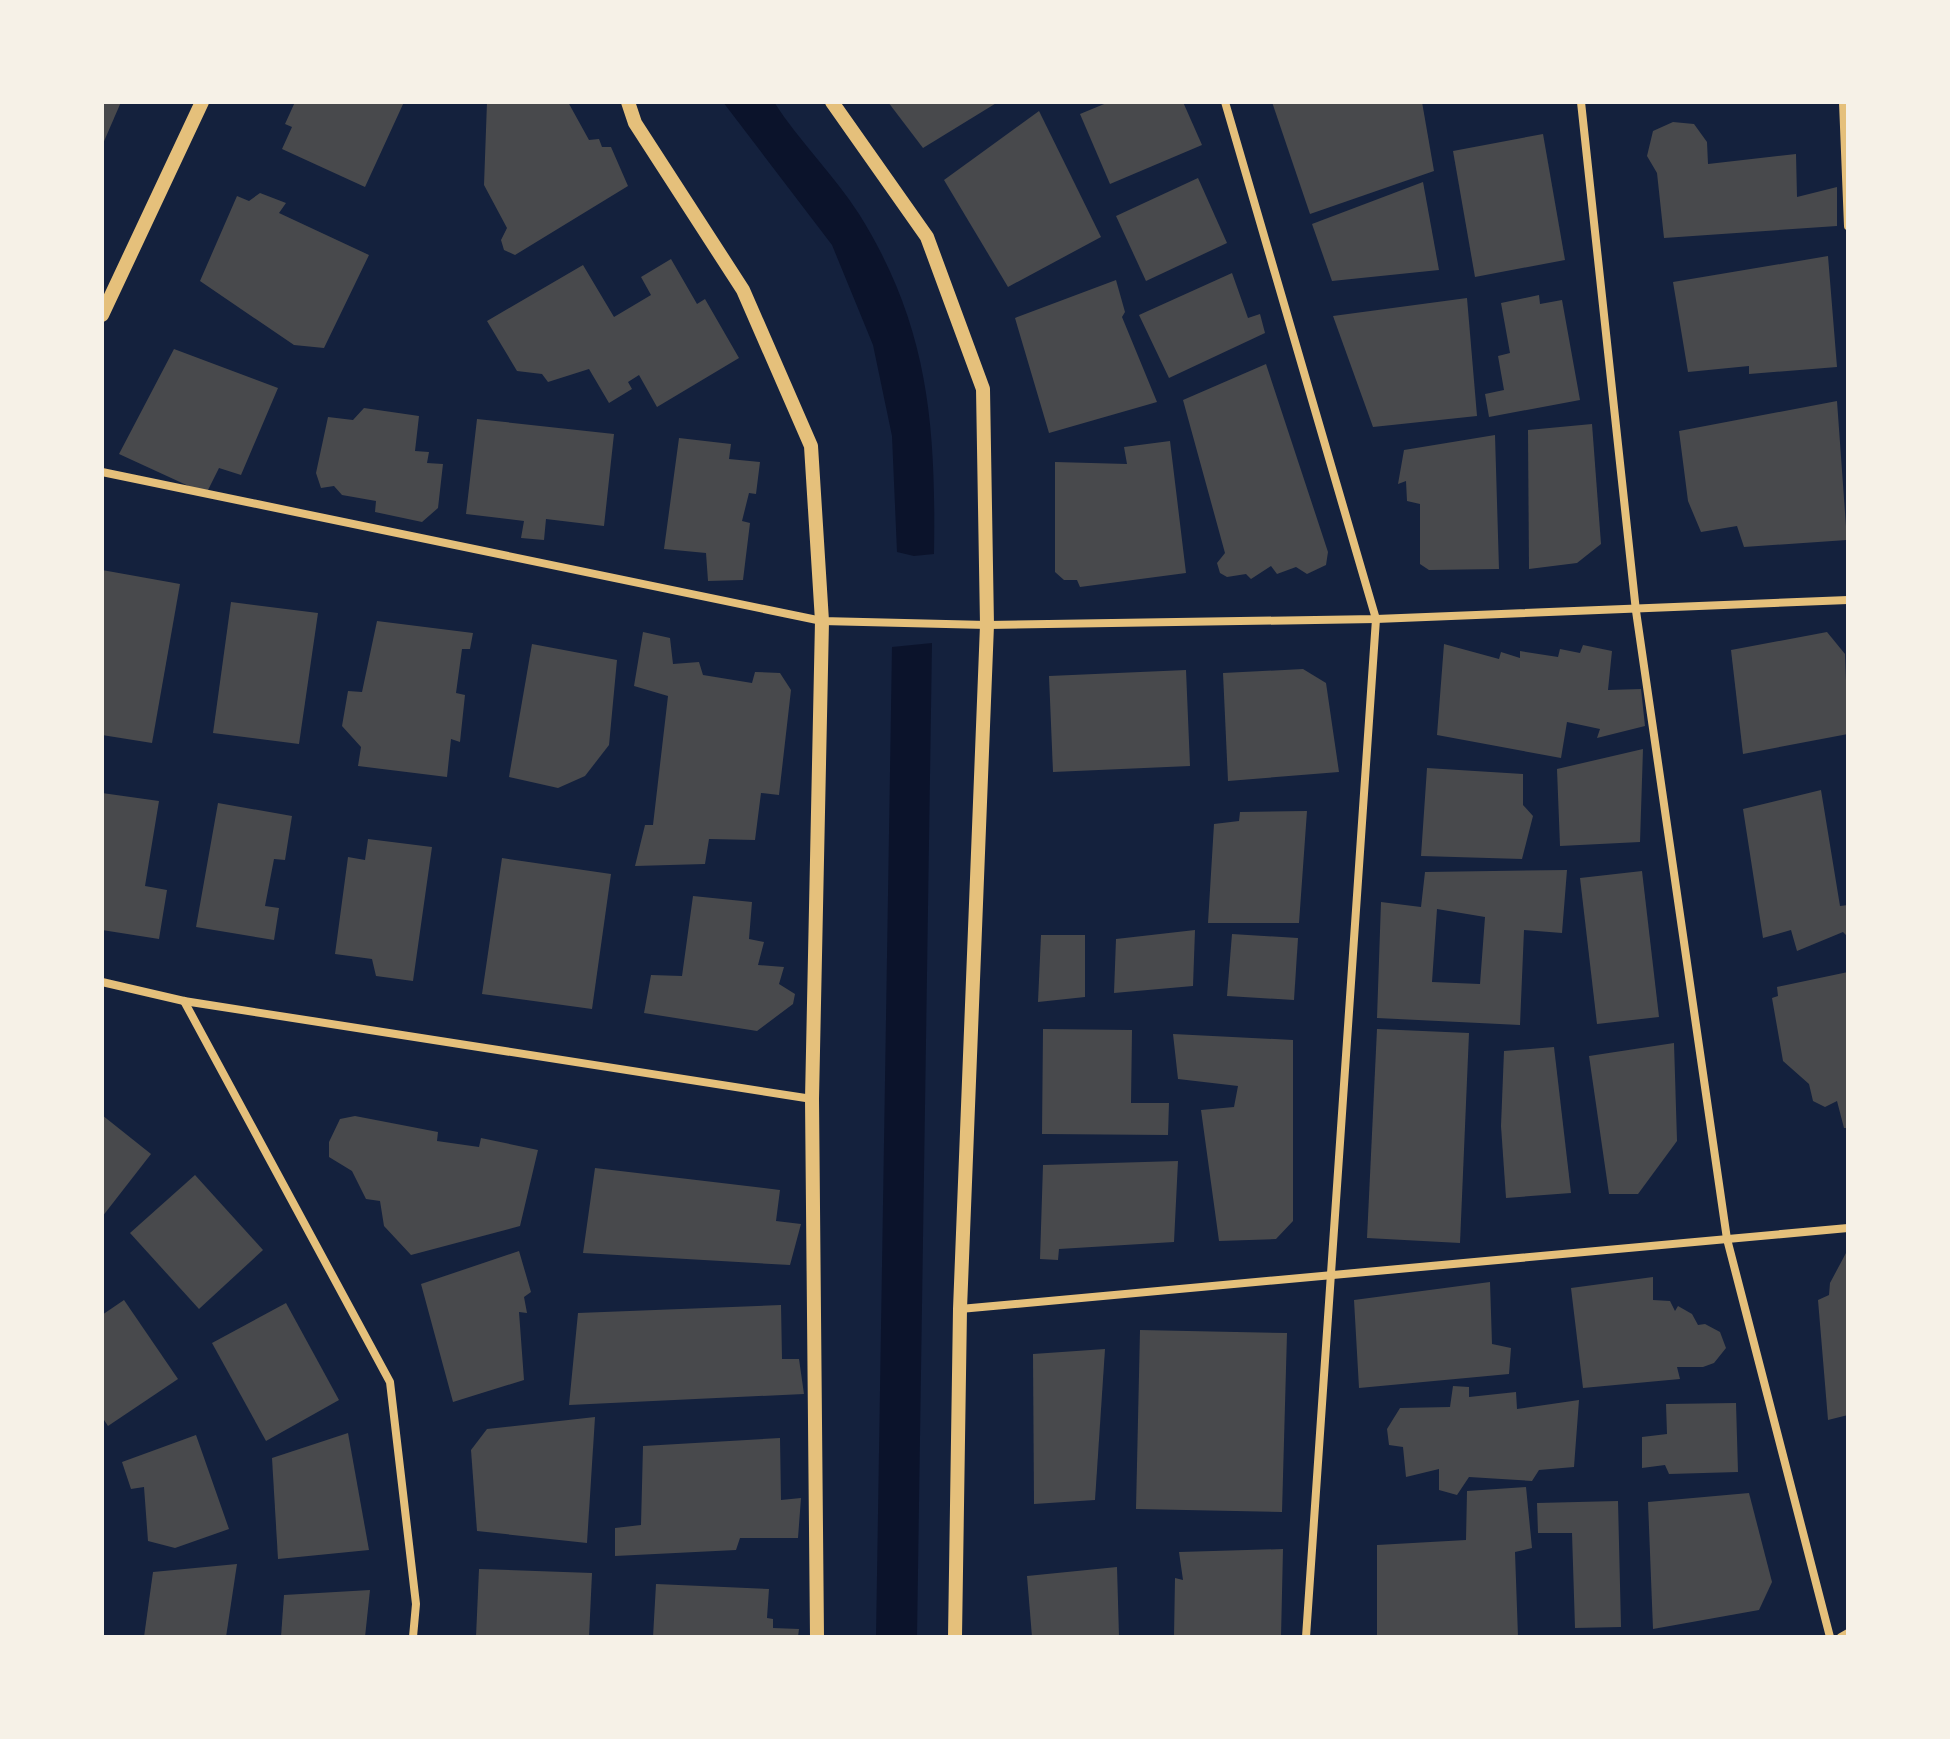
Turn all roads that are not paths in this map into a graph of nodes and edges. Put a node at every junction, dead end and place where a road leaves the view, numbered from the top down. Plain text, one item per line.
1 (202, 102) edge
2 (628, 102) edge
3 (832, 102) edge
4 (1225, 102) edge
5 (1581, 102) edge
6 (1843, 102) edge
7 (1848, 226) edge
8 (102, 315) edge
9 (102, 472) edge
10 (1848, 600) edge
11 (1636, 611) junction
12 (1376, 619) junction
13 (822, 621) junction
14 (987, 625) junction
15 (102, 982) edge
16 (184, 1001) junction
17 (812, 1099) junction
18 (1848, 1228) edge
19 (1727, 1239) junction
20 (1332, 1276) junction
21 (960, 1309) junction
22 (1848, 1633) edge
23 (413, 1637) edge
24 (817, 1637) edge
25 (955, 1637) edge
26 (1306, 1637) edge
27 (1830, 1637) edge
28 (1841, 1637) edge

1 - 8 street
2 - 13 street
3 - 14 street
4 - 12 street
5 - 11 street
6 - 7 street
9 - 13 street
10 - 11 street
11 - 12 street
11 - 19 street
12 - 14 street
12 - 20 street
13 - 14 street
13 - 17 street
14 - 21 street
15 - 16 street
16 - 17 street
16 - 23 street
17 - 24 street
18 - 19 street
19 - 20 street
19 - 27 street
20 - 21 street
20 - 26 street
21 - 25 street
22 - 28 street

